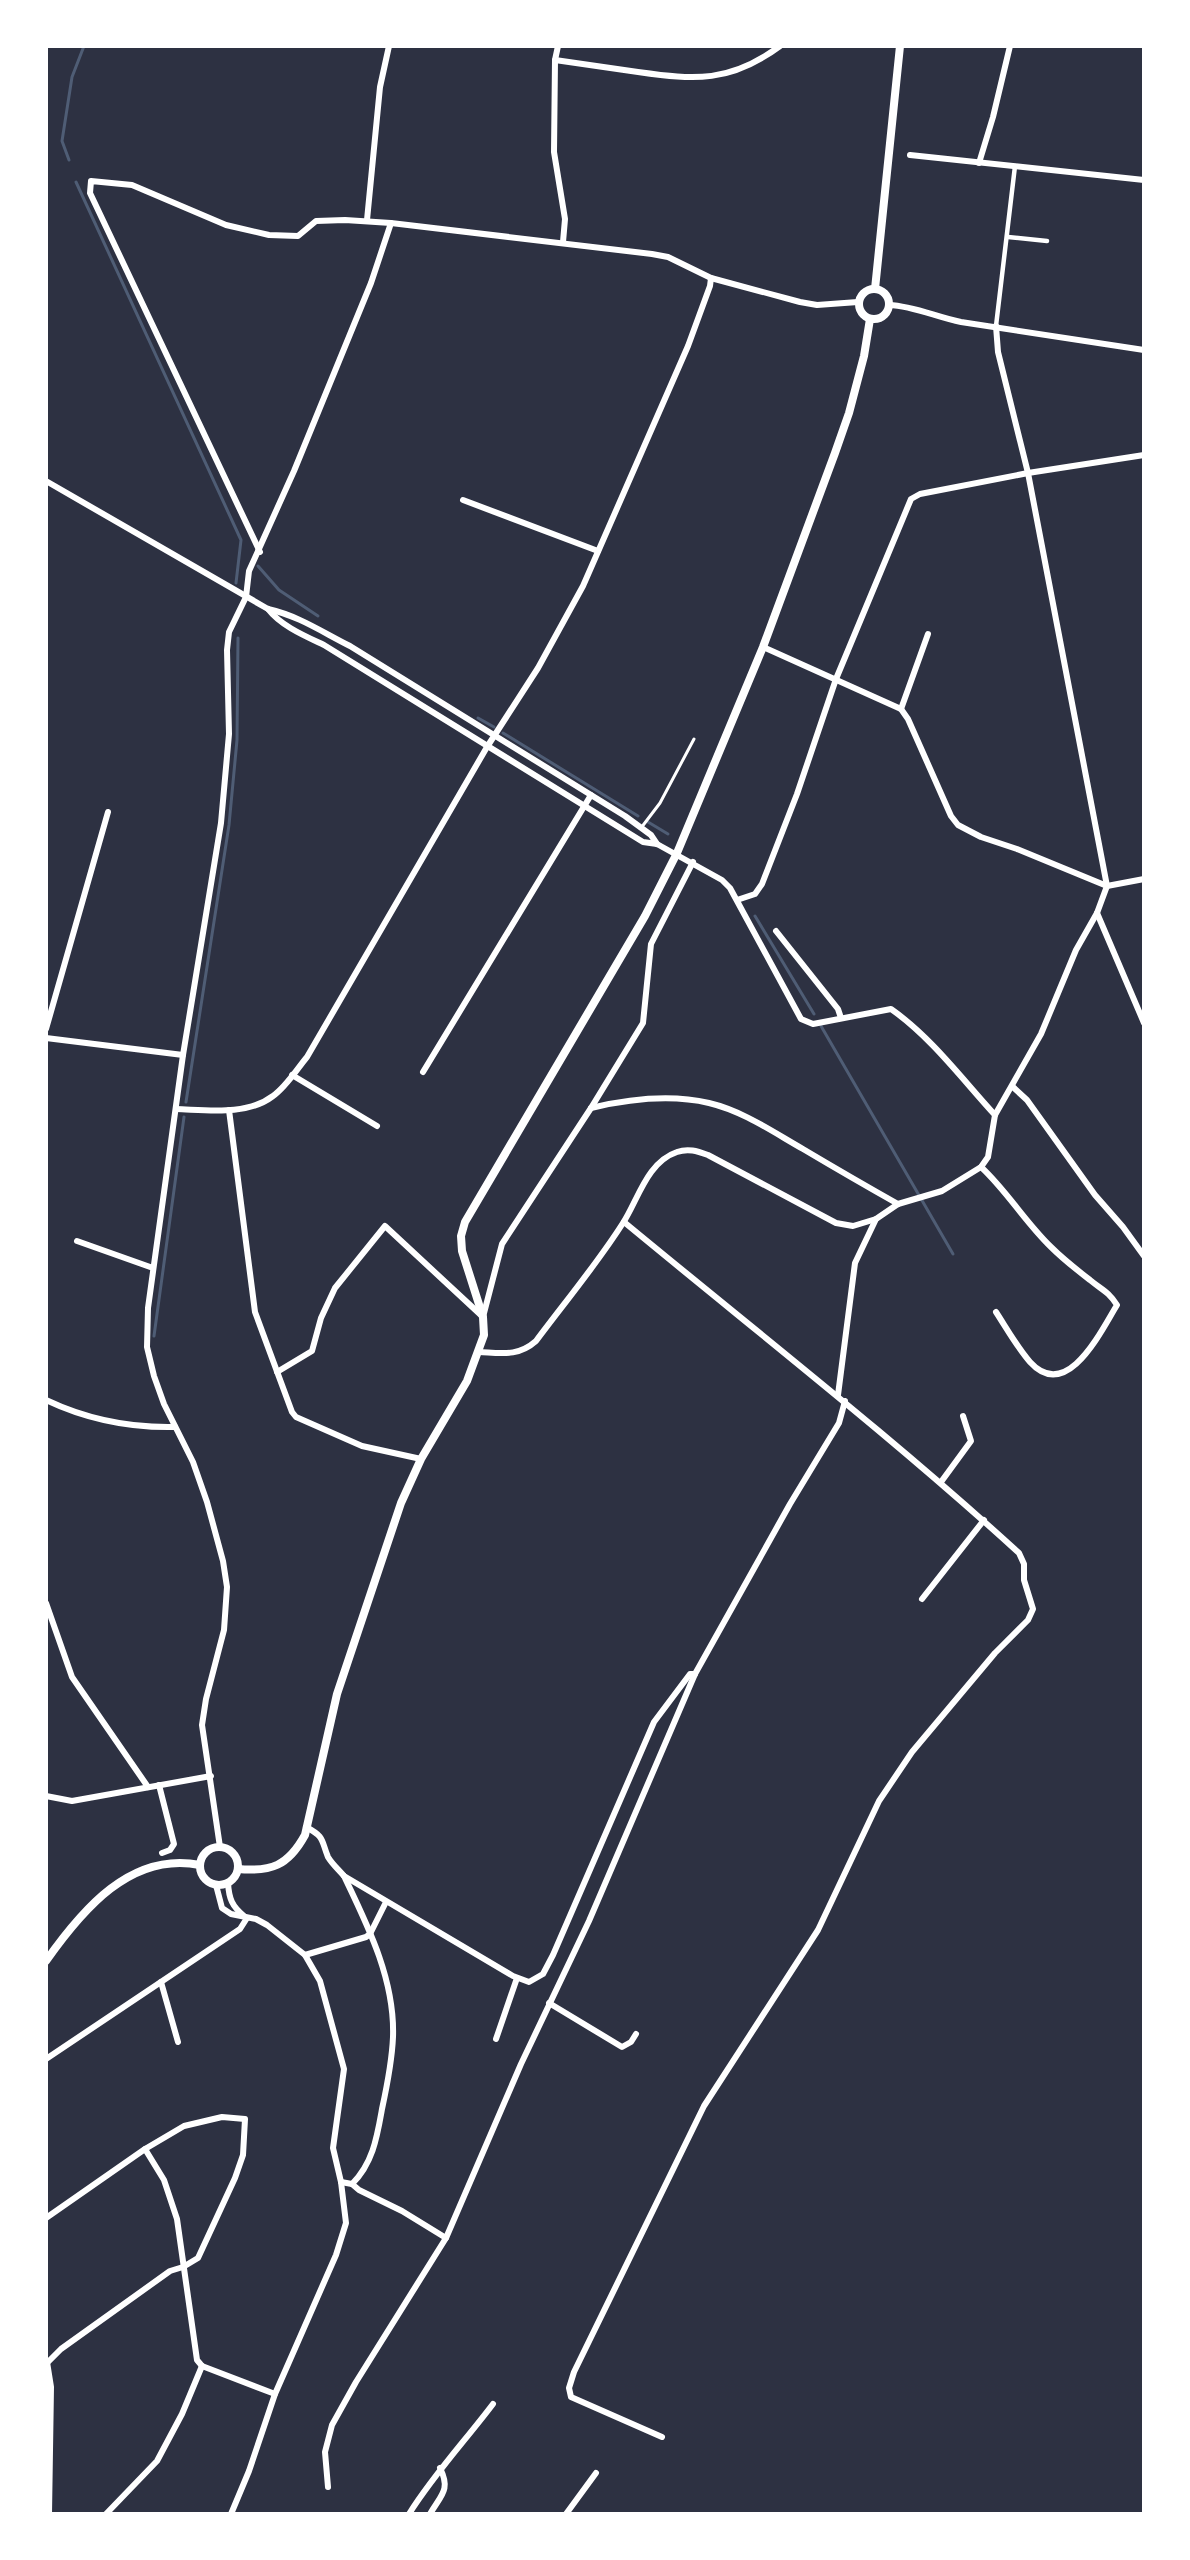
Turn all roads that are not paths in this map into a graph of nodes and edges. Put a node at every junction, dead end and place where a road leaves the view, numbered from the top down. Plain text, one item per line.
1 (389, 46) edge
2 (558, 46) edge
3 (780, 46) edge
4 (900, 46) edge
5 (1010, 46) edge
6 (555, 60) junction
7 (910, 155) dead end
8 (979, 163) junction
9 (1015, 166) junction
10 (1143, 180) edge
11 (367, 220) junction
12 (391, 223) junction
13 (1008, 237) junction
14 (1047, 241) dead end
15 (563, 242) junction
16 (711, 278) junction
17 (875, 289) junction
18 (858, 303) junction
19 (889, 305) junction
20 (870, 319) junction
21 (996, 326) junction
22 (1143, 350) edge
23 (1143, 455) edge
24 (1028, 473) junction
25 (46, 481) edge
26 (463, 500) dead end
27 (598, 551) junction
28 (260, 552) junction
29 (246, 597) junction
30 (268, 609) junction
31 (928, 634) dead end
32 (329, 635) junction
33 (324, 645) junction
34 (763, 648) junction
35 (836, 679) junction
36 (901, 709) junction
37 (494, 736) junction
38 (694, 739) dead end
39 (486, 747) junction
40 (591, 795) junction
41 (586, 806) junction
42 (108, 812) dead end
43 (641, 828) junction
44 (657, 844) junction
45 (677, 854) junction
46 (693, 862) junction
47 (1143, 879) edge
48 (1107, 886) junction
49 (737, 900) junction
50 (1097, 913) junction
51 (776, 931) dead end
52 (841, 1018) junction
53 (1143, 1023) edge
54 (46, 1029) edge
55 (46, 1038) edge
56 (183, 1055) junction
57 (423, 1072) dead end
58 (292, 1075) junction
59 (1013, 1087) junction
60 (591, 1108) junction
61 (176, 1109) junction
62 (229, 1110) junction
63 (995, 1115) junction
64 (377, 1126) dead end
65 (981, 1167) junction
66 (898, 1204) junction
67 (876, 1219) junction
68 (624, 1222) junction
69 (77, 1241) dead end
70 (1143, 1256) edge
71 (153, 1268) junction
72 (996, 1312) dead end
73 (483, 1317) junction
74 (479, 1352) junction
75 (277, 1372) junction
76 (838, 1395) junction
77 (46, 1400) edge
78 (845, 1401) junction
79 (963, 1416) dead end
80 (175, 1427) junction
81 (421, 1459) junction
82 (941, 1482) junction
83 (984, 1521) junction
84 (922, 1599) dead end
85 (46, 1603) edge
86 (695, 1674) junction
87 (211, 1776) junction
88 (159, 1785) junction
89 (148, 1787) junction
90 (46, 1796) edge
91 (306, 1827) junction
92 (220, 1847) junction
93 (162, 1852) dead end
94 (200, 1866) junction
95 (238, 1869) junction
96 (344, 1876) junction
97 (228, 1883) junction
98 (216, 1885) junction
99 (386, 1902) junction
100 (247, 1918) junction
101 (370, 1934) junction
102 (304, 1955) junction
103 (46, 1961) edge
104 (517, 1978) junction
105 (161, 1982) junction
106 (549, 2003) junction
107 (636, 2034) dead end
108 (496, 2039) dead end
109 (178, 2042) dead end
110 (46, 2059) edge
111 (145, 2149) junction
112 (341, 2182) junction
113 (352, 2184) junction
114 (46, 2218) edge
115 (446, 2238) junction
116 (183, 2267) junction
117 (47, 2362) edge
118 (202, 2366) junction
119 (275, 2394) junction
120 (493, 2404) dead end
121 (662, 2437) dead end
122 (440, 2468) junction
123 (596, 2473) dead end
124 (327, 2487) dead end
125 (48, 2510) edge
126 (106, 2514) edge
127 (231, 2514) edge
128 (409, 2514) edge
129 (430, 2514) edge
130 (566, 2514) edge

1 - 11 street
2 - 6 street
3 - 6 street
4 - 17 main road
5 - 8 street
6 - 15 street
7 - 8 street
8 - 9 street
9 - 10 street
9 - 13 street
11 - 12 street
11 - 28 street
12 - 15 street
12 - 28 street
13 - 14 street
13 - 21 street
15 - 16 street
16 - 18 street
16 - 27 street
17 - 18 main road
17 - 19 main road
18 - 20 main road
19 - 20 main road
19 - 21 street
20 - 34 main road
21 - 22 street
21 - 24 street
23 - 24 street
24 - 35 street
24 - 48 street
25 - 29 street
26 - 27 street
27 - 37 street
28 - 29 street
29 - 30 street
29 - 56 street
30 - 32 street
30 - 33 street
31 - 36 street
32 - 33 street
32 - 37 street
33 - 39 street
34 - 35 street
34 - 45 main road
35 - 36 street
35 - 49 street
36 - 48 street
37 - 39 street
37 - 40 street
38 - 43 lane
39 - 41 street
39 - 58 street
40 - 41 street
40 - 43 street
41 - 44 street
41 - 57 street
42 - 54 street
43 - 44 street
44 - 45 street
45 - 46 street
45 - 73 main road
46 - 49 street
46 - 60 street
47 - 48 street
48 - 50 street
49 - 52 street
50 - 53 street
50 - 59 street
51 - 52 street
52 - 63 street
55 - 56 street
56 - 61 street
58 - 62 street
58 - 64 street
59 - 63 street
59 - 70 street
60 - 66 street
60 - 73 street
61 - 62 street
61 - 71 street
62 - 75 street
63 - 65 street
65 - 66 street
65 - 72 street
66 - 67 street
67 - 68 street
67 - 76 street
68 - 74 street
68 - 76 street
69 - 71 street
71 - 80 street
73 - 74 main road
73 - 75 street
74 - 81 main road
75 - 81 street
76 - 78 street
77 - 80 street
78 - 82 street
78 - 86 street
79 - 82 street
80 - 87 street
81 - 91 main road
82 - 83 street
83 - 84 street
83 - 121 street
85 - 89 street
86 - 104 street
86 - 106 street
87 - 88 street
87 - 92 street
88 - 89 street
88 - 93 street
89 - 90 street
91 - 95 main road
91 - 96 street
92 - 94 main road
92 - 95 main road
94 - 98 main road
94 - 103 main road
95 - 97 main road
96 - 99 street
96 - 101 street
97 - 98 main road
97 - 100 street
98 - 100 street
99 - 101 street
99 - 104 street
100 - 102 street
100 - 105 street
101 - 102 street
101 - 113 street
102 - 112 street
104 - 108 street
105 - 109 street
105 - 110 street
106 - 107 street
106 - 115 street
111 - 114 street
111 - 116 street
111 - 116 street
112 - 113 street
112 - 119 street
113 - 115 street
115 - 124 street
116 - 117 street
116 - 118 street
117 - 125 street
118 - 119 street
118 - 126 street
119 - 127 street
120 - 122 street
122 - 128 street
122 - 129 street
123 - 130 street

